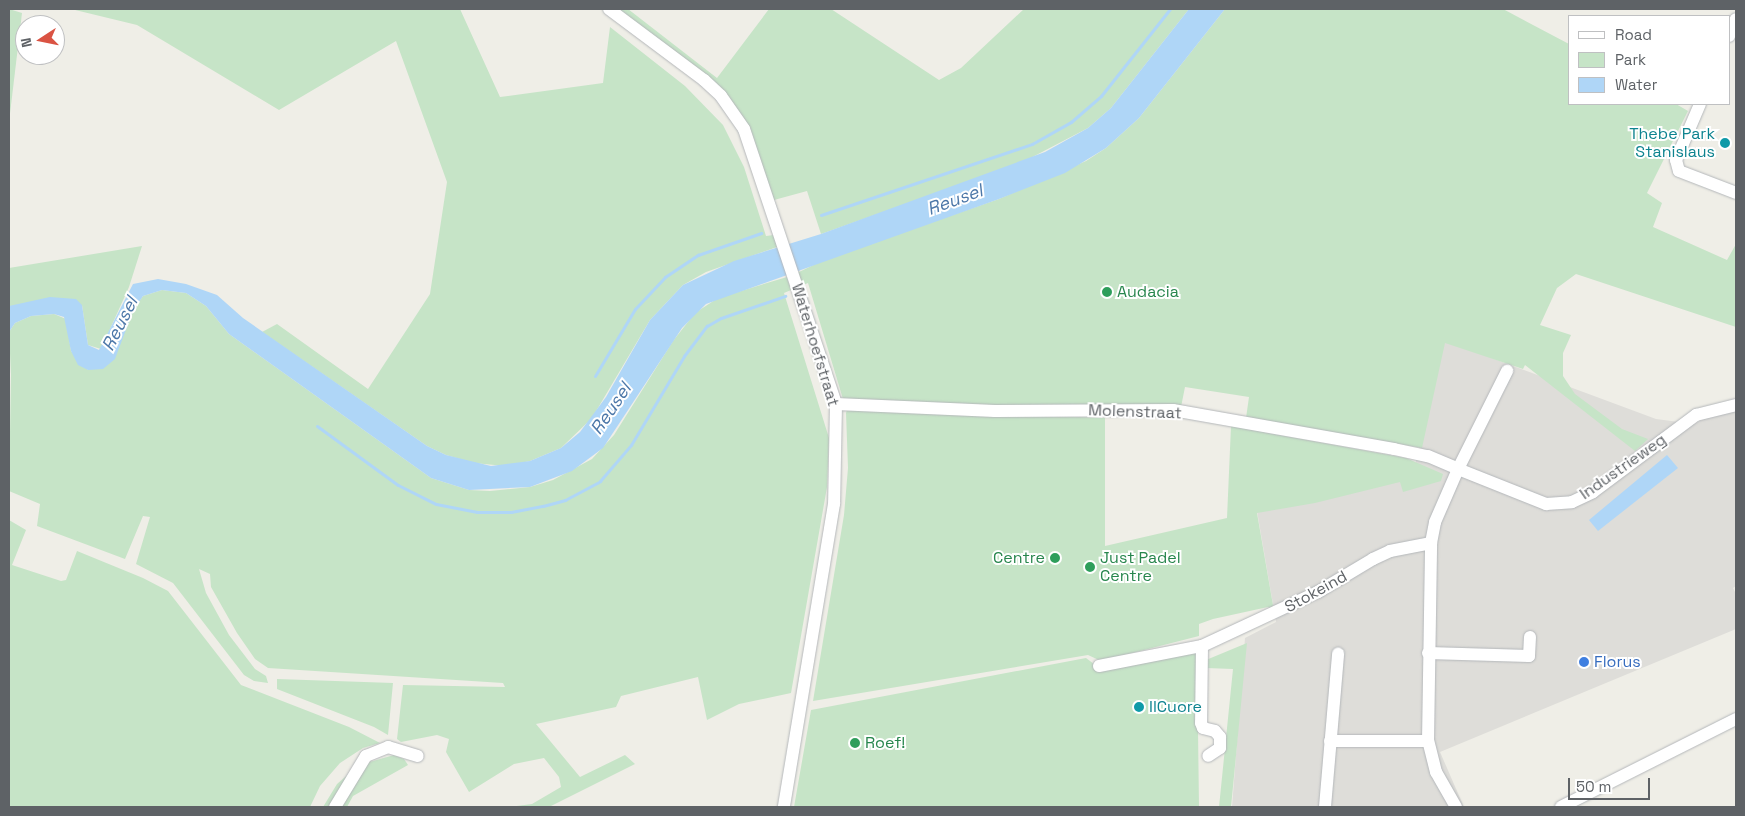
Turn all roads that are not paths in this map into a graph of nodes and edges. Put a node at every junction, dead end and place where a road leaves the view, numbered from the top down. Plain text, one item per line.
1 (609, 9) edge
2 (1736, 19) edge
3 (1730, 34) edge
4 (1700, 105) edge
5 (1736, 193) edge
6 (1507, 371) dead end
7 (836, 404) junction
8 (1736, 405) edge
9 (1458, 469) junction
10 (1431, 543) junction
11 (1530, 637) dead end
12 (1202, 646) junction
13 (1428, 653) junction
14 (1338, 654) dead end
15 (1099, 666) dead end
16 (1736, 719) edge
17 (1330, 740) junction
18 (1428, 741) junction
19 (418, 756) dead end
20 (1208, 756) dead end
21 (335, 807) edge
22 (784, 807) edge
23 (1325, 807) edge
24 (1456, 807) edge
25 (1561, 807) edge

1 - 7 street, Waterhoefstraat
2 - 3 street
4 - 5 street
6 - 9 street
7 - 9 street, Molenstraat
7 - 22 street, Waterhoefstraat
8 - 9 street, Industrieweg
9 - 10 street
10 - 12 street, Stokeind
10 - 13 street
11 - 13 street
12 - 15 street, Stokeind
12 - 20 street
13 - 18 street
14 - 17 street
16 - 25 street
17 - 18 street
17 - 23 street
18 - 24 street
19 - 21 street

